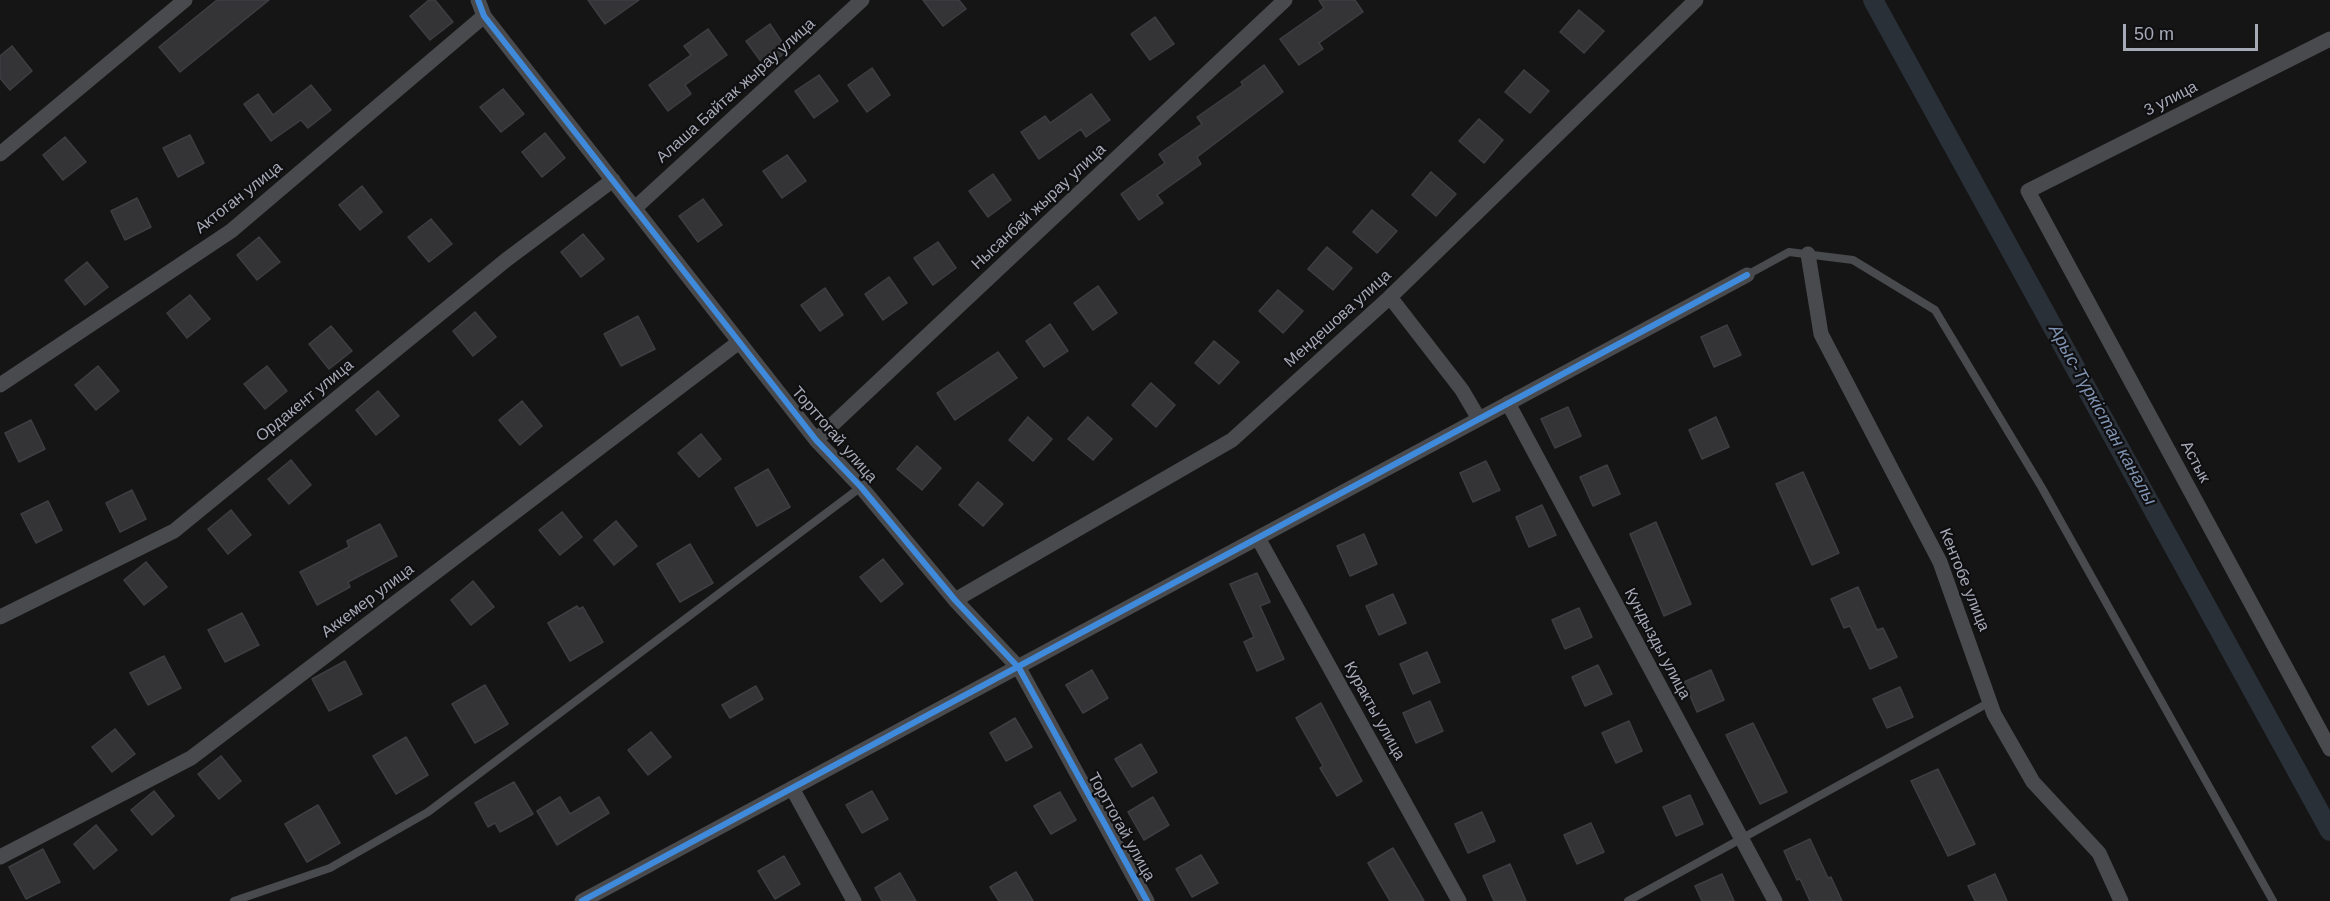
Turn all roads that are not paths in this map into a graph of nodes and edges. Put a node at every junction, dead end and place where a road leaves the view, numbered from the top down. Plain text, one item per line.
1 (185, 0) edge
2 (478, 0) edge
3 (862, 0) edge
4 (1285, 0) edge
5 (1696, 0) edge
6 (484, 16) junction
7 (2330, 39) edge
8 (0, 154) edge
9 (613, 180) junction
10 (2028, 191) joint
11 (635, 208) junction
12 (1808, 254) junction
13 (1747, 275) joint
14 (1390, 297) junction
15 (739, 342) junction
16 (0, 385) edge
17 (1508, 403) junction
18 (1479, 419) junction
19 (816, 440) junction
20 (861, 487) junction
21 (1257, 538) junction
22 (954, 600) junction
23 (0, 617) edge
24 (1019, 668) junction
25 (1990, 702) junction
26 (2330, 750) edge
27 (792, 788) junction
28 (1740, 838) junction
29 (0, 857) edge
30 (234, 901) edge
31 (582, 901) edge
32 (854, 901) edge
33 (1147, 901) edge
34 (1459, 901) edge
35 (1628, 901) edge
36 (1775, 901) edge
37 (2121, 901) edge
38 (2273, 901) edge

1 - 8 street
2 - 6 street, Торттогай улица
3 - 11 street, Алаша Байтак жырау улица
4 - 19 street, Нысанбай жырау улица
5 - 14 street, Мендешова улица
6 - 9 street, Торттогай улица
6 - 16 street, Актоган улица
7 - 10 street, 3 улица
9 - 11 street, Торттогай улица
9 - 23 street, Ордакент улица
10 - 26 street, Астык
11 - 15 street, Торттогай улица
12 - 13 lane
12 - 25 street, Кентобе улица
12 - 38 lane
13 - 17 street
14 - 18 street
14 - 22 street, Мендешова улица
15 - 19 street, Торттогай улица
15 - 29 street, Аккемер улица
17 - 18 street
17 - 28 street, Кундызды улица
18 - 21 street
19 - 20 street, Торттогай улица
20 - 22 street, Торттогай улица
20 - 30 lane
21 - 24 street
21 - 34 street, Куракты улица
22 - 24 street, Торттогай улица
24 - 27 street
24 - 33 street, Торттогай улица
25 - 28 lane
25 - 37 street, Кентобе улица
27 - 31 street
27 - 32 street
28 - 35 lane
28 - 36 street, Кундызды улица

